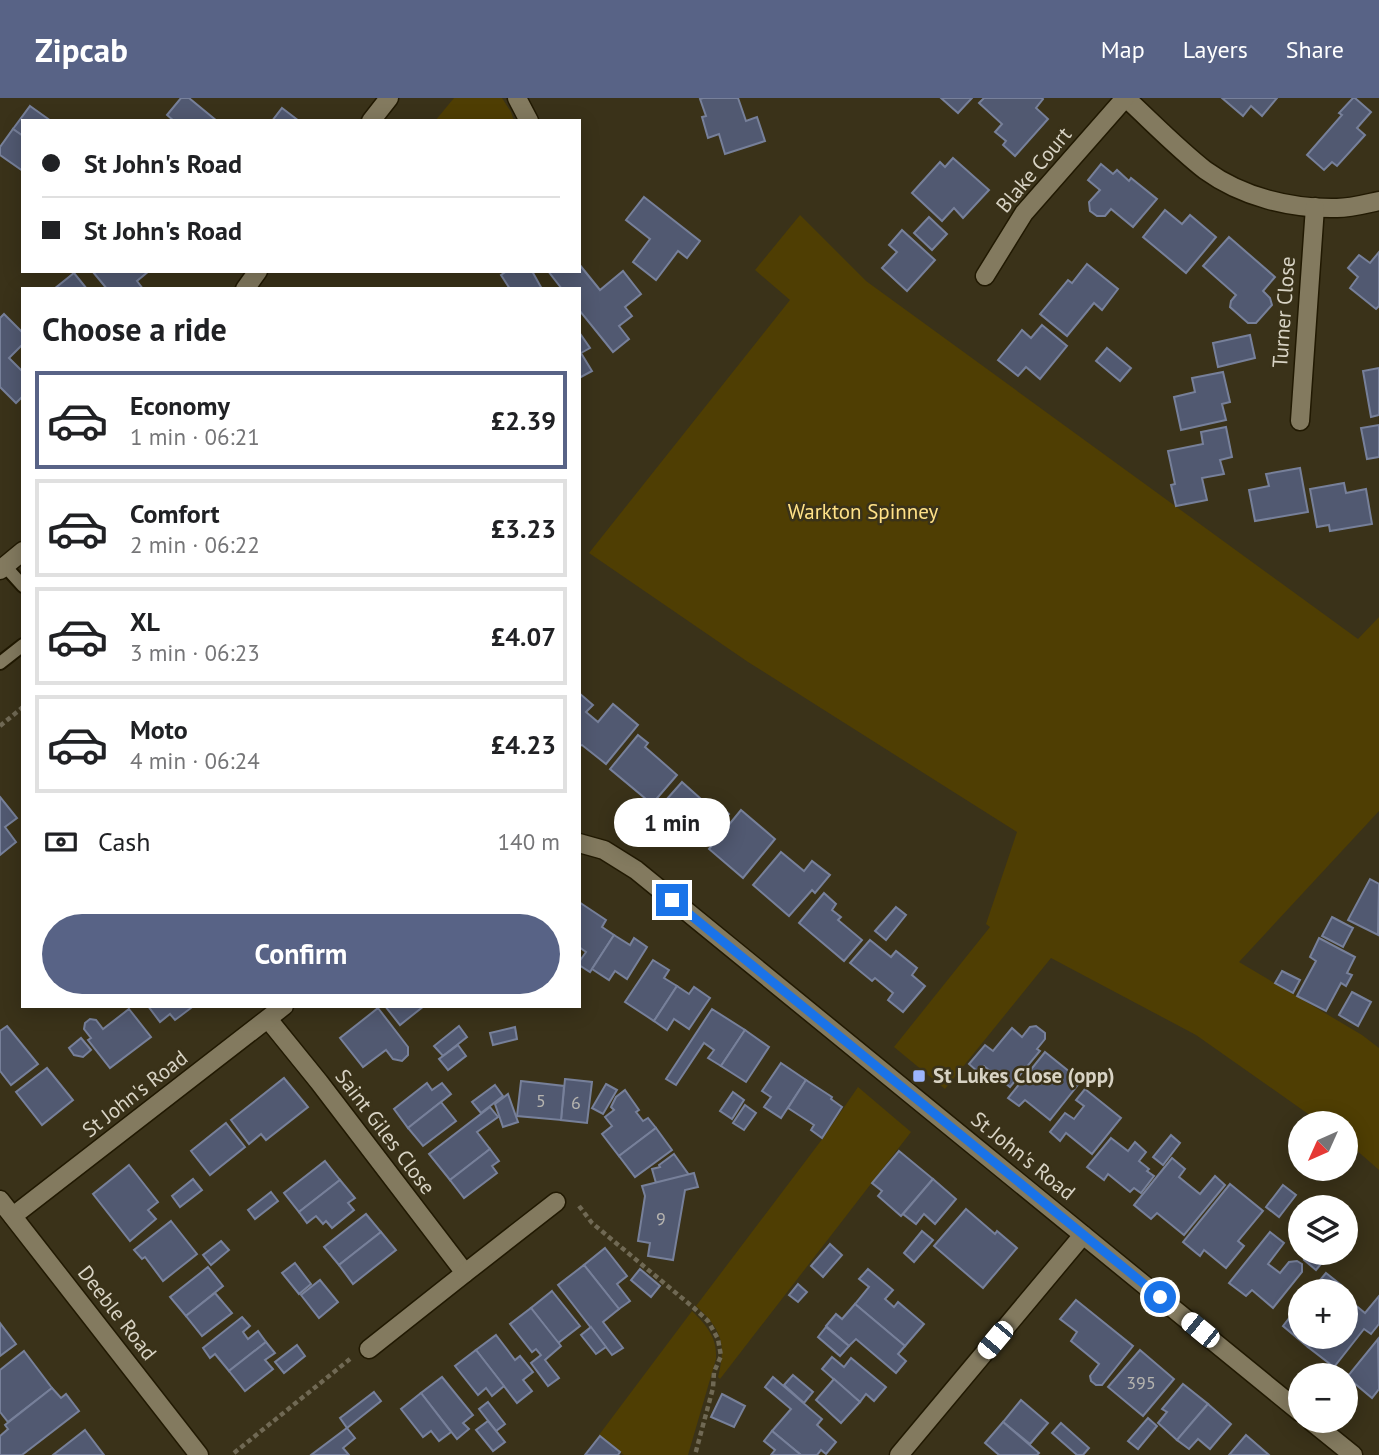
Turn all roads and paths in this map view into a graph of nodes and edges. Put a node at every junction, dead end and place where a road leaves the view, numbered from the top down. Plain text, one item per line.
1 (389, 98) edge
2 (517, 98) edge
3 (1126, 98) edge
4 (373, 119) edge
5 (528, 119) edge
6 (1379, 201) edge
7 (1315, 207) junction
8 (985, 276) dead end
9 (1300, 421) dead end
10 (21, 553) edge
11 (3, 568) edge
12 (21, 584) edge
13 (21, 647) edge
14 (0, 663) edge
15 (21, 709) edge
16 (0, 726) edge
17 (581, 844) edge
18 (282, 1008) edge
19 (268, 1019) junction
20 (0, 1200) edge
21 (575, 1201) dead end
22 (556, 1202) dead end
23 (13, 1216) junction
24 (1083, 1235) junction
25 (464, 1273) junction
26 (361, 1353) joint
27 (1288, 1402) edge
28 (1326, 1433) edge
29 (234, 1453) dead end
30 (199, 1455) edge
31 (695, 1455) edge
32 (899, 1455) edge
33 (1353, 1455) edge

1 - 4 street
2 - 5 street
3 - 7 street
3 - 8 street, Blake Court
6 - 7 street
7 - 9 street, Turner Close
10 - 11 street
11 - 12 lane
13 - 14 lane
15 - 16 path
17 - 24 street, St John's Road
18 - 19 street, St John's Road
19 - 23 street, St John's Road
19 - 25 street, Saint Giles Close
20 - 23 street, Deeble Road
21 - 31 path
22 - 25 street
23 - 30 street, Deeble Road
24 - 27 street, St John's Road
24 - 32 street
25 - 26 street
26 - 29 path
28 - 33 street

